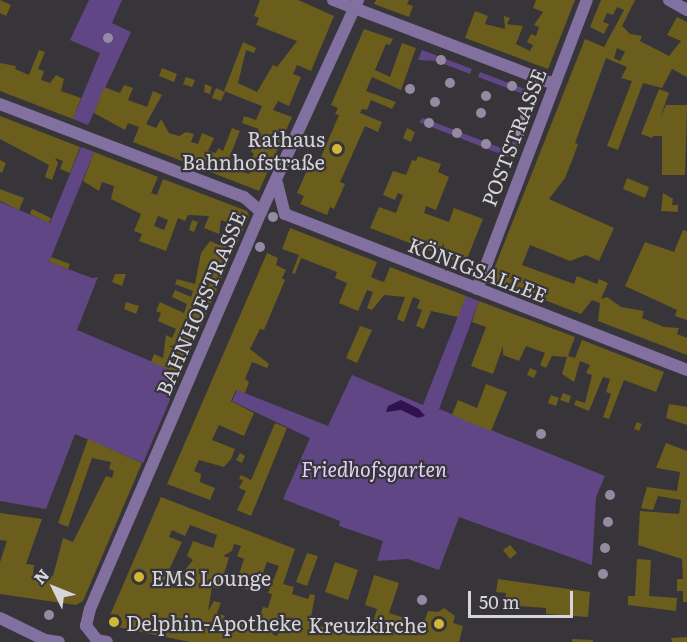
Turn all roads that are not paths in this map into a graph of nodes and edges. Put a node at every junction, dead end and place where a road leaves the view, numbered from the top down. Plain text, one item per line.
1 (333, 0) edge
2 (587, 0) edge
3 (669, 0) edge
4 (356, 4) edge
5 (687, 10) edge
6 (554, 84) junction
7 (0, 104) edge
8 (277, 183) junction
9 (261, 212) junction
10 (477, 289) junction
11 (687, 370) edge
12 (0, 618) edge
13 (45, 641) edge
14 (99, 641) edge
15 (59, 642) edge

1 - 4 street
2 - 6 street, POSTSTRASSE
3 - 5 street
4 - 6 street
4 - 8 street, BAHNHOFSTRASSE
6 - 10 street, POSTSTRASSE
7 - 9 street
8 - 9 street, BAHNHOFSTRASSE
8 - 10 street, KÖNIGSALLEE
9 - 14 street, BAHNHOFSTRASSE
10 - 11 street, KÖNIGSALLEE
12 - 13 street
13 - 15 street

